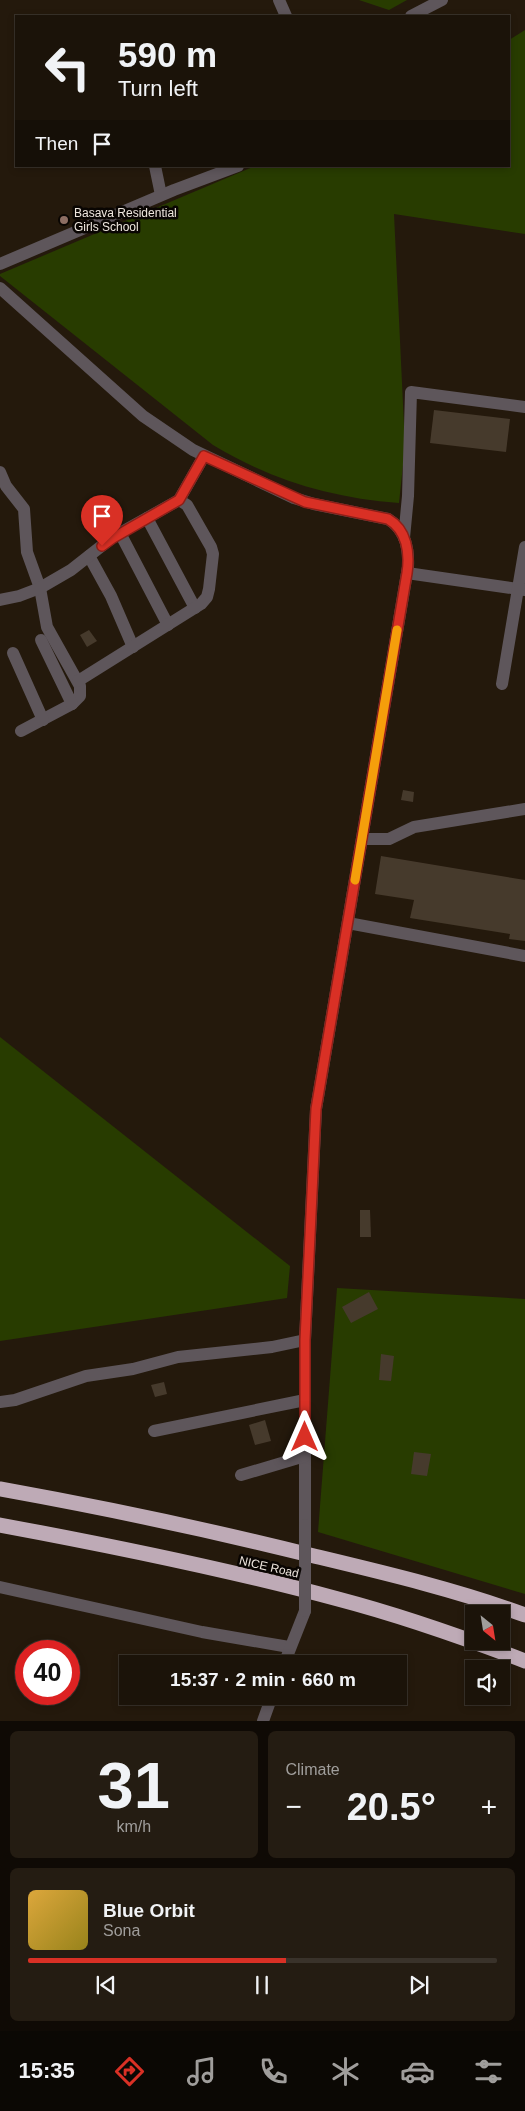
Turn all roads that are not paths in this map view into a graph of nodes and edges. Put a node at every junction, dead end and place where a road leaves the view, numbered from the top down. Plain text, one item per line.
1 (279, 0) edge
2 (442, 0) edge
3 (286, 15) edge
4 (413, 15) edge
5 (155, 167) edge
6 (235, 167) edge
7 (161, 195) junction
8 (0, 264) edge
9 (0, 288) edge
10 (525, 407) edge
11 (204, 456) junction
12 (0, 472) edge
13 (179, 500) junction
14 (147, 518) junction
15 (120, 533) junction
16 (404, 538) junction
17 (525, 547) edge
18 (89, 556) junction
19 (407, 573) junction
20 (40, 588) junction
21 (522, 589) edge
22 (0, 600) edge
23 (195, 608) junction
24 (168, 625) junction
25 (41, 640) dead end
26 (133, 647) junction
27 (13, 653) dead end
28 (78, 681) junction
29 (502, 684) dead end
30 (72, 704) junction
31 (43, 720) junction
32 (21, 732) dead end
33 (525, 809) edge
34 (362, 839) junction
35 (348, 923) junction
36 (525, 956) edge
37 (305, 1340) junction
38 (305, 1400) junction
39 (0, 1402) edge
40 (154, 1431) dead end
41 (305, 1456) junction
42 (241, 1475) dead end
43 (0, 1489) edge
44 (0, 1525) edge
45 (0, 1588) edge
46 (525, 1616) edge
47 (290, 1648) junction
48 (287, 1655) edge
49 (525, 1661) edge
50 (269, 1705) edge
51 (263, 1721) edge

1 - 3 street
2 - 4 street
5 - 7 street
6 - 7 street
7 - 8 street
9 - 11 street
10 - 16 street
11 - 13 street
11 - 16 street
12 - 20 street
13 - 14 street
13 - 23 street
14 - 15 street
14 - 23 street
15 - 18 street
15 - 24 street
16 - 19 street
17 - 21 street
18 - 20 street
18 - 26 street
19 - 21 street
19 - 34 street
20 - 22 street
20 - 28 street
21 - 29 street
23 - 24 street
24 - 26 street
25 - 30 street
26 - 28 street
27 - 31 street
28 - 30 street
30 - 31 street
31 - 32 street
33 - 34 street
34 - 35 street
35 - 36 street
35 - 37 street
37 - 38 street
37 - 39 street
38 - 40 street
38 - 41 street
41 - 42 street
41 - 47 street, bridge
43 - 46 highway, NICE Road
44 - 49 highway, NICE Road
45 - 47 street
47 - 48 street
50 - 51 street

